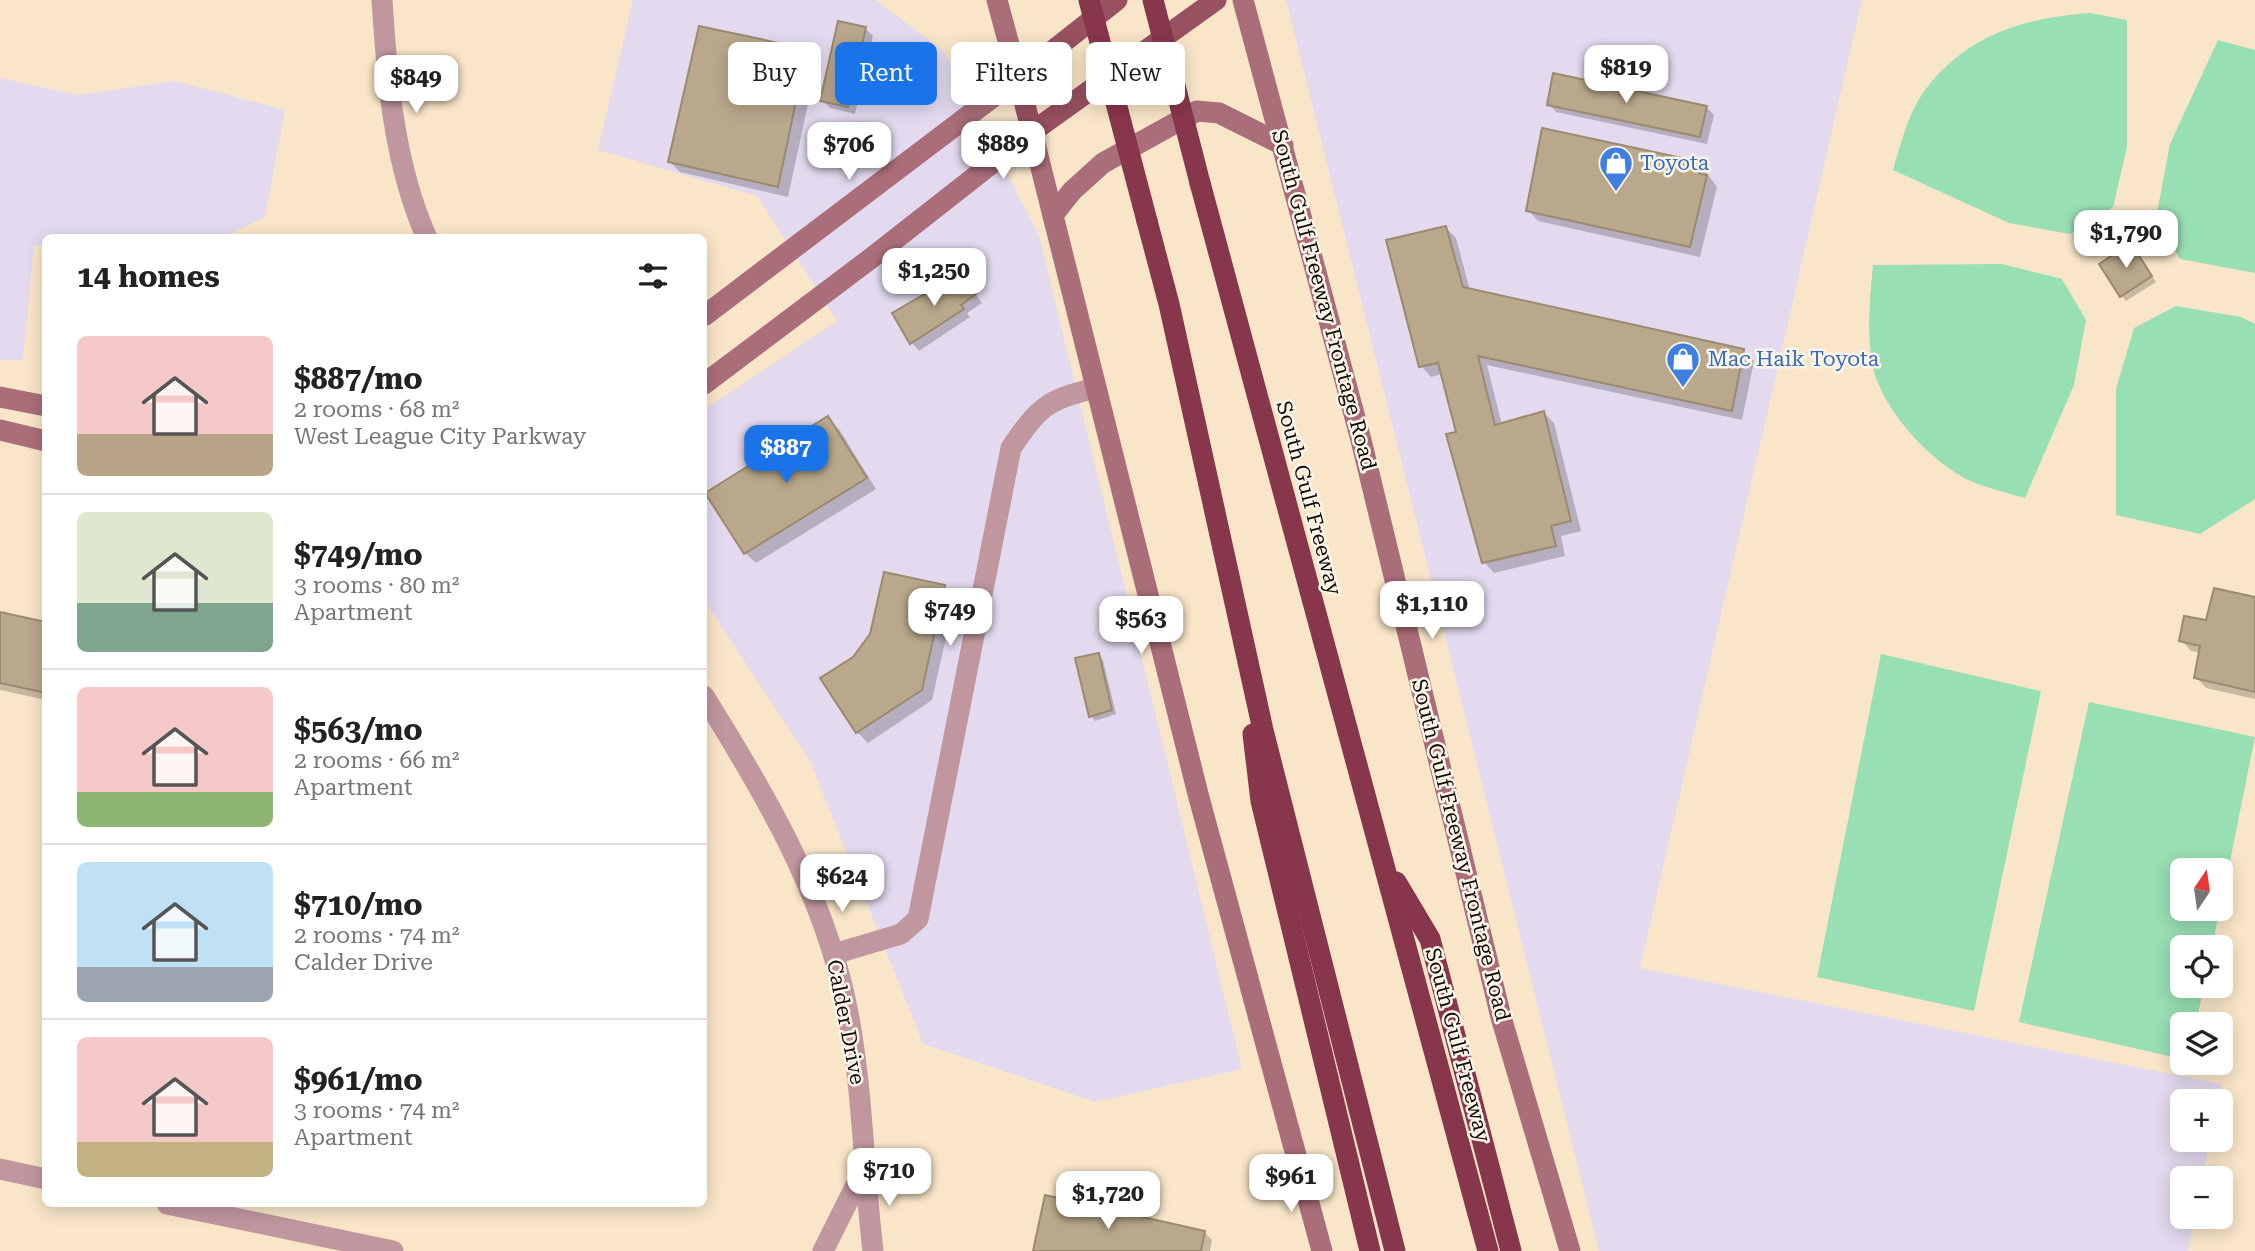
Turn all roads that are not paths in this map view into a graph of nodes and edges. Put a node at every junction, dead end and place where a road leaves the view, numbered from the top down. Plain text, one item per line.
1 (382, 0) edge
2 (997, 0) edge
3 (1089, 0) edge
4 (1117, 0) edge
5 (1153, 0) edge
6 (1216, 0) edge
7 (1243, 0) edge
8 (1008, 42) edge
9 (1064, 42) edge
10 (982, 105) edge
11 (1025, 105) edge
12 (1032, 132) junction
13 (1283, 145) junction
14 (1053, 215) junction
15 (426, 234) edge
16 (707, 314) edge
17 (707, 382) edge
18 (1096, 388) junction
19 (0, 397) edge
20 (42, 405) edge
21 (0, 430) edge
22 (42, 440) edge
23 (1237, 610) junction
24 (707, 701) edge
25 (1381, 856) junction
26 (834, 954) junction
27 (0, 1169) edge
28 (863, 1171) junction
29 (42, 1178) edge
30 (181, 1207) edge
31 (393, 1251) edge
32 (823, 1251) edge
33 (873, 1251) edge
34 (1322, 1251) edge
35 (1370, 1251) edge
36 (1395, 1251) edge
37 (1488, 1251) edge
38 (1511, 1251) edge
39 (1570, 1251) edge

1 - 15 street
2 - 8 main road
3 - 23 highway, bridge
4 - 9 main road
5 - 25 highway, South Gulf Freeway, bridge
6 - 12 main road
7 - 13 main road, South Gulf Freeway Frontage Road
10 - 16 main road
11 - 12 main road
12 - 14 main road
12 - 17 main road
13 - 14 main road
13 - 39 main road, South Gulf Freeway Frontage Road
14 - 18 main road
18 - 26 street
18 - 34 main road
19 - 20 main road
21 - 22 main road
23 - 35 highway
23 - 36 highway
24 - 26 street, Calder Drive
25 - 37 highway, South Gulf Freeway
25 - 38 highway
26 - 28 street, Calder Drive
27 - 29 street
28 - 32 street, Calder Drive
28 - 33 street, Calder Drive
30 - 31 street

